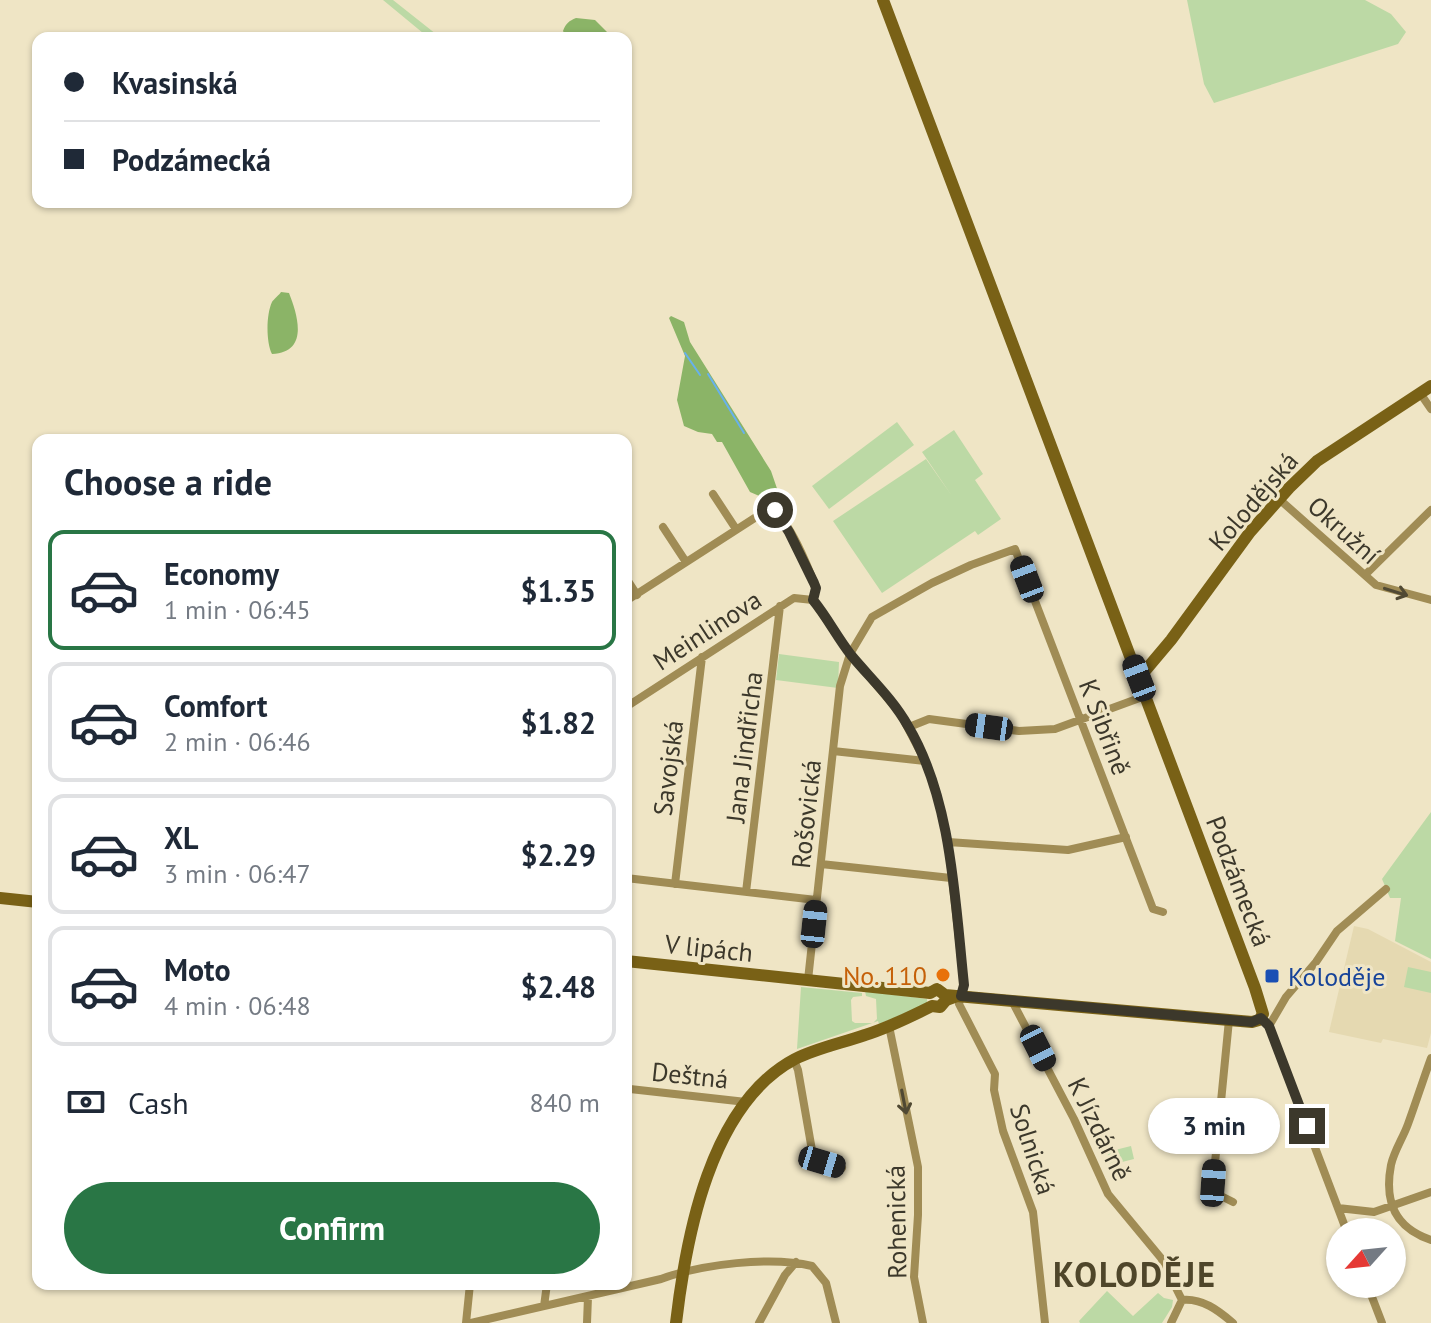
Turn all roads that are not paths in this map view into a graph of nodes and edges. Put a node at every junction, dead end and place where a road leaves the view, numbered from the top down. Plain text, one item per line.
1 (883, 0) edge
2 (1426, 390) edge
3 (1431, 409) edge
4 (713, 494) dead end
5 (1279, 499) junction
6 (1431, 510) edge
7 (663, 527) dead end
8 (736, 529) junction
9 (1015, 549) joint
10 (686, 562) junction
11 (1365, 575) junction
12 (632, 587) edge
13 (637, 595) junction
14 (632, 598) edge
15 (813, 600) junction
16 (1431, 600) edge
17 (780, 606) junction
18 (850, 654) junction
19 (702, 657) junction
20 (1139, 678) junction
21 (1145, 696) junction
22 (632, 703) edge
23 (1081, 721) junction
24 (909, 727) junction
25 (833, 751) junction
26 (925, 761) junction
27 (1126, 837) junction
28 (948, 842) junction
29 (821, 864) junction
30 (951, 878) junction
31 (632, 879) edge
32 (675, 884) junction
33 (1386, 889) dead end
34 (746, 892) junction
35 (0, 898) edge
36 (816, 900) junction
37 (32, 901) edge
38 (1163, 912) dead end
39 (632, 962) edge
40 (808, 980) junction
41 (930, 993) junction
42 (952, 997) junction
43 (1012, 1001) junction
44 (932, 1006) junction
45 (1229, 1020) junction
46 (1265, 1022) junction
47 (889, 1026) junction
48 (1431, 1058) edge
49 (794, 1060) junction
50 (632, 1089) edge
51 (746, 1102) junction
52 (842, 1168) dead end
53 (1431, 1192) edge
54 (1233, 1202) dead end
55 (1393, 1206) junction
56 (1338, 1208) junction
57 (1342, 1218) edge
58 (1431, 1240) edge
59 (796, 1262) junction
60 (682, 1271) junction
61 (632, 1284) edge
62 (470, 1290) edge
63 (546, 1290) edge
64 (605, 1290) edge
65 (588, 1297) junction
66 (1372, 1298) edge
67 (1182, 1300) junction
68 (544, 1306) junction
69 (1170, 1322) edge
70 (468, 1323) edge
71 (587, 1323) edge
72 (676, 1323) edge
73 (759, 1323) edge
74 (836, 1323) edge
75 (923, 1323) edge
76 (1045, 1323) edge
77 (1233, 1323) edge
78 (1382, 1323) edge

1 - 20 street, Podzámecká
2 - 3 street
2 - 5 street, Kolodějská
4 - 8 street
5 - 11 street, Okružní
5 - 20 street, Kolodějská
6 - 11 street
7 - 10 street
8 - 10 street
8 - 15 street
9 - 18 street, Rošovická
9 - 23 street, K Sibřině
10 - 13 street
11 -> 16 street, Okružní
12 - 13 street
13 - 14 street
15 - 17 street, Meinlinova
15 - 18 street, Solnická
17 - 19 street, Meinlinova
17 - 34 street, Jana Jindřicha
18 - 24 street, Solnická
18 - 25 street, Rošovická
19 - 22 street, Meinlinova
19 - 32 street, Savojská
20 - 21 street, Podzámecká
21 - 23 street
21 - 46 street, Podzámecká
23 - 24 street
23 - 27 street, K Sibřině
24 - 26 street, Solnická
25 - 26 street
25 - 29 street, Rošovická
26 - 28 street, Solnická
27 - 28 street
27 - 38 street, K Sibřině
28 - 30 street, Solnická
29 - 30 street
29 - 36 street, Rošovická
30 - 42 street, Solnická
31 - 32 street
32 - 34 street
33 - 46 street
34 - 36 street
35 - 37 street
36 - 40 street, Rošovická
39 - 40 street, V lipách
40 - 41 street, V lipách
41 - 42 street, V lipách
41 - 44 street
42 - 43 street
42 - 44 street
42 - 76 street, Solnická
43 - 45 street
43 - 67 street, K Jízdárně
44 - 47 street
45 - 46 street
45 - 54 street
46 - 56 street, Podzámecká
47 - 49 street
47 -> 75 street, Rohenická
48 - 55 street
49 - 51 street
49 - 52 street
50 - 51 street, Deštná
51 - 60 street
53 - 55 street
55 - 56 street
55 - 58 street
56 - 57 street, Podzámecká
59 - 60 street
59 - 73 street
59 - 74 street
60 - 61 street
60 - 72 street
62 - 70 street
63 - 68 street
64 - 65 street
65 - 68 street
65 - 71 street
66 - 78 street
67 - 69 street
67 - 77 street
68 - 70 street

